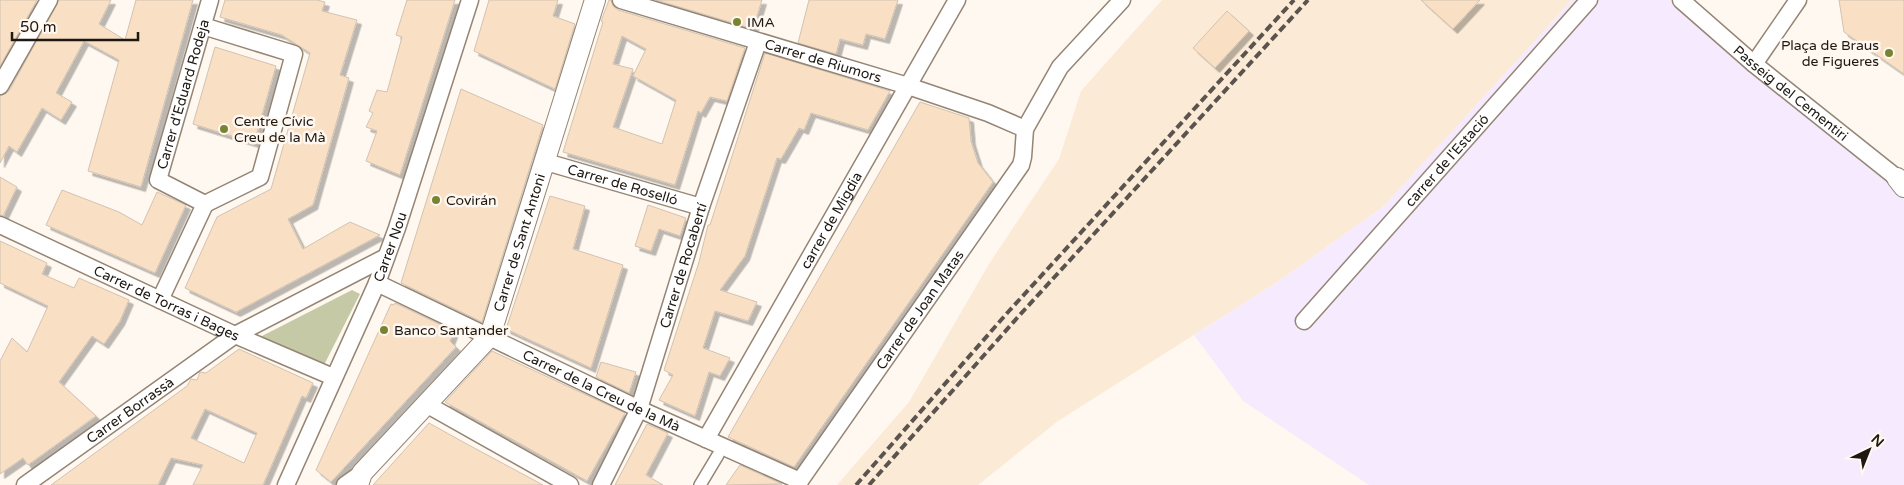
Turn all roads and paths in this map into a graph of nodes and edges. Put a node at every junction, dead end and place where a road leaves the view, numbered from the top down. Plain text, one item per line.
1 (49, 0) edge
2 (210, 0) edge
3 (470, 0) edge
4 (595, 0) edge
5 (620, 0) edge
6 (956, 0) edge
7 (1122, 0) edge
8 (1589, 0) edge
9 (1681, 0) edge
10 (1798, 0) edge
11 (203, 26) junction
12 (758, 42) junction
13 (1754, 64) junction
14 (0, 86) edge
15 (908, 86) junction
16 (1025, 129) junction
17 (546, 162) junction
18 (1902, 183) edge
19 (205, 204) junction
20 (701, 208) junction
21 (0, 225) edge
22 (386, 257) junction
23 (377, 283) junction
24 (160, 300) junction
25 (1304, 321) dead end
26 (235, 335) junction
27 (490, 336) junction
28 (333, 377) junction
29 (426, 404) junction
30 (639, 409) junction
31 (706, 439) junction
32 (718, 455) dead end
33 (360, 479) edge
34 (798, 483) edge
35 (25, 485) edge
36 (286, 485) edge
37 (345, 485) edge
38 (570, 485) edge
39 (601, 485) edge
40 (700, 485) edge

1 - 14 street
2 - 11 street, Carrer d'Eduard Rodeja
3 - 22 street, Carrer Nou
4 - 17 street, Carrer de Sant Antoni
5 - 12 street, Carrer de Riumors
6 - 15 street, carrer de Migdia
7 - 16 street
8 - 25 street, carrer de l'Estació
9 - 13 street, Passeig del Cementiri
10 - 13 street
11 - 19 street, Carrer d'Eduard Rodeja
11 - 19 street
12 - 15 street, Carrer de Riumors
12 - 20 street, Carrer de Rocabertí
13 - 18 street, Passeig del Cementiri
15 - 16 street, Carrer de Riumors
15 - 31 street, carrer de Migdia
16 - 34 street, Carrer de Joan Matas
17 - 20 street, Carrer de Roselló
17 - 27 street, Carrer de Sant Antoni
19 - 24 street
20 - 30 street, Carrer de Rocabertí
21 - 24 street, Carrer de Torras i Bages
22 - 23 street, Carrer Nou
22 - 26 street, Carrer Borrassà
23 - 27 street, Carrer de la Creu de la Mà
23 - 28 street, Carrer Nou
24 - 26 street, Carrer de Torras i Bages
26 - 28 street, Carrer de Torras i Bages
26 - 35 street, Carrer Borrassà
27 - 29 street, Carrer de Sant Antoni
27 - 30 street, Carrer de la Creu de la Mà
28 - 36 street, Carrer Nou
29 - 33 street, Carrer de Sant Antoni
29 - 38 street
30 - 31 street, Carrer de la Creu de la Mà
30 - 39 street, Carrer de Rocabertí
31 - 34 street, Carrer de la Creu de la Mà
32 - 40 street
33 - 37 street, Carrer de Sant Antoni

